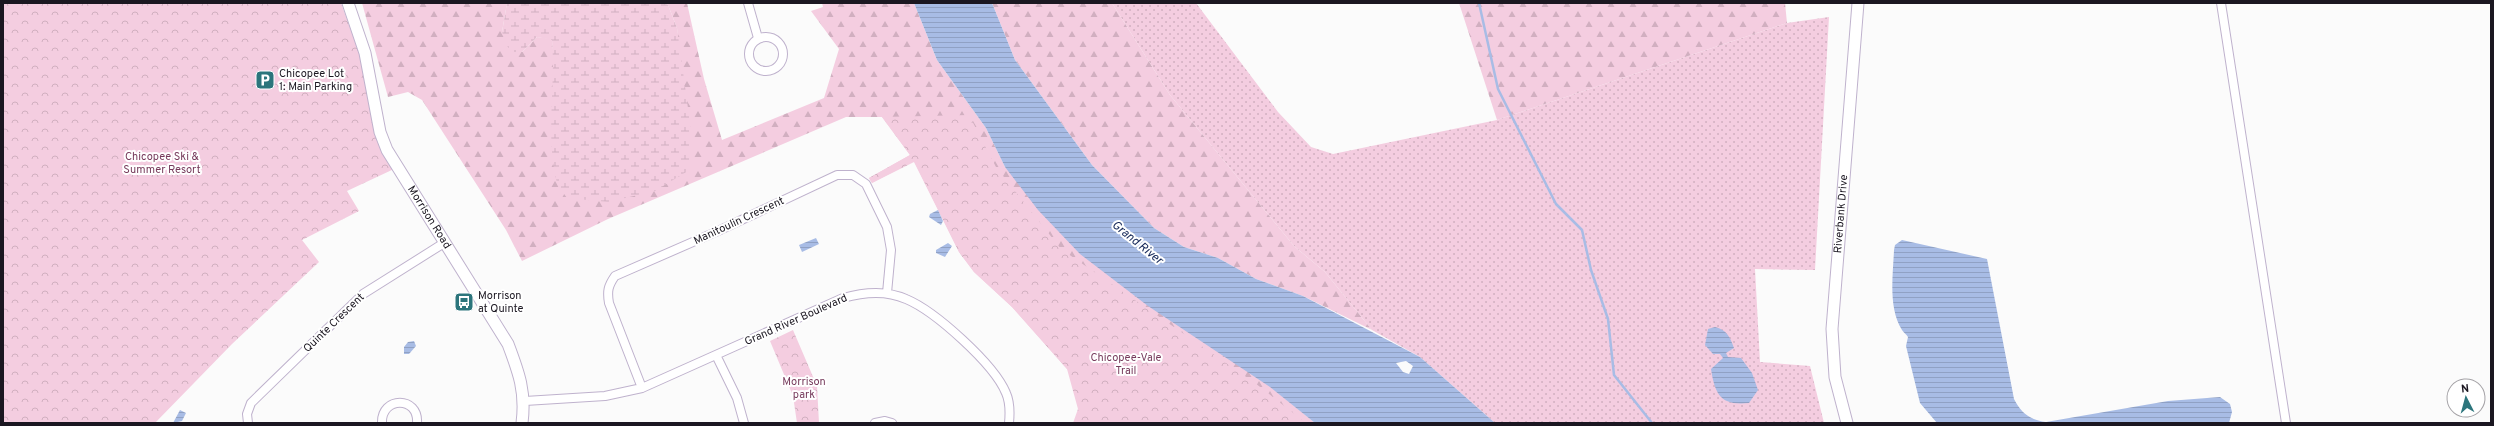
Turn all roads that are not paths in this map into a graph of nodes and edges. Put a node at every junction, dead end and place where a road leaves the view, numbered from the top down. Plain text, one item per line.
1 (348, 3) edge
2 (748, 3) edge
3 (1858, 3) edge
4 (2221, 3) edge
5 (758, 38) junction
6 (444, 242) junction
7 (887, 293) junction
8 (716, 355) junction
9 (642, 388) junction
10 (525, 401) junction
11 (248, 423) edge
12 (382, 423) edge
13 (417, 423) edge
14 (522, 423) edge
15 (744, 423) edge
16 (875, 423) edge
17 (892, 423) edge
18 (1009, 423) edge
19 (1847, 423) edge
20 (2286, 423) edge

1 - 6 street, Morrison Road
2 - 5 street
3 - 19 street, Riverbank Drive
4 - 20 street
5 - 5 street
6 - 10 street, Morrison Road
6 - 11 street, Quinte Crescent
7 - 8 street, Grand River Boulevard
7 - 9 street, Manitoulin Crescent
7 - 18 street, Grand River Boulevard
8 - 9 street, Grand River Boulevard
8 - 15 street
9 - 10 street, Grand River Boulevard
10 - 14 street, Morrison Road
12 - 13 street
16 - 17 street

